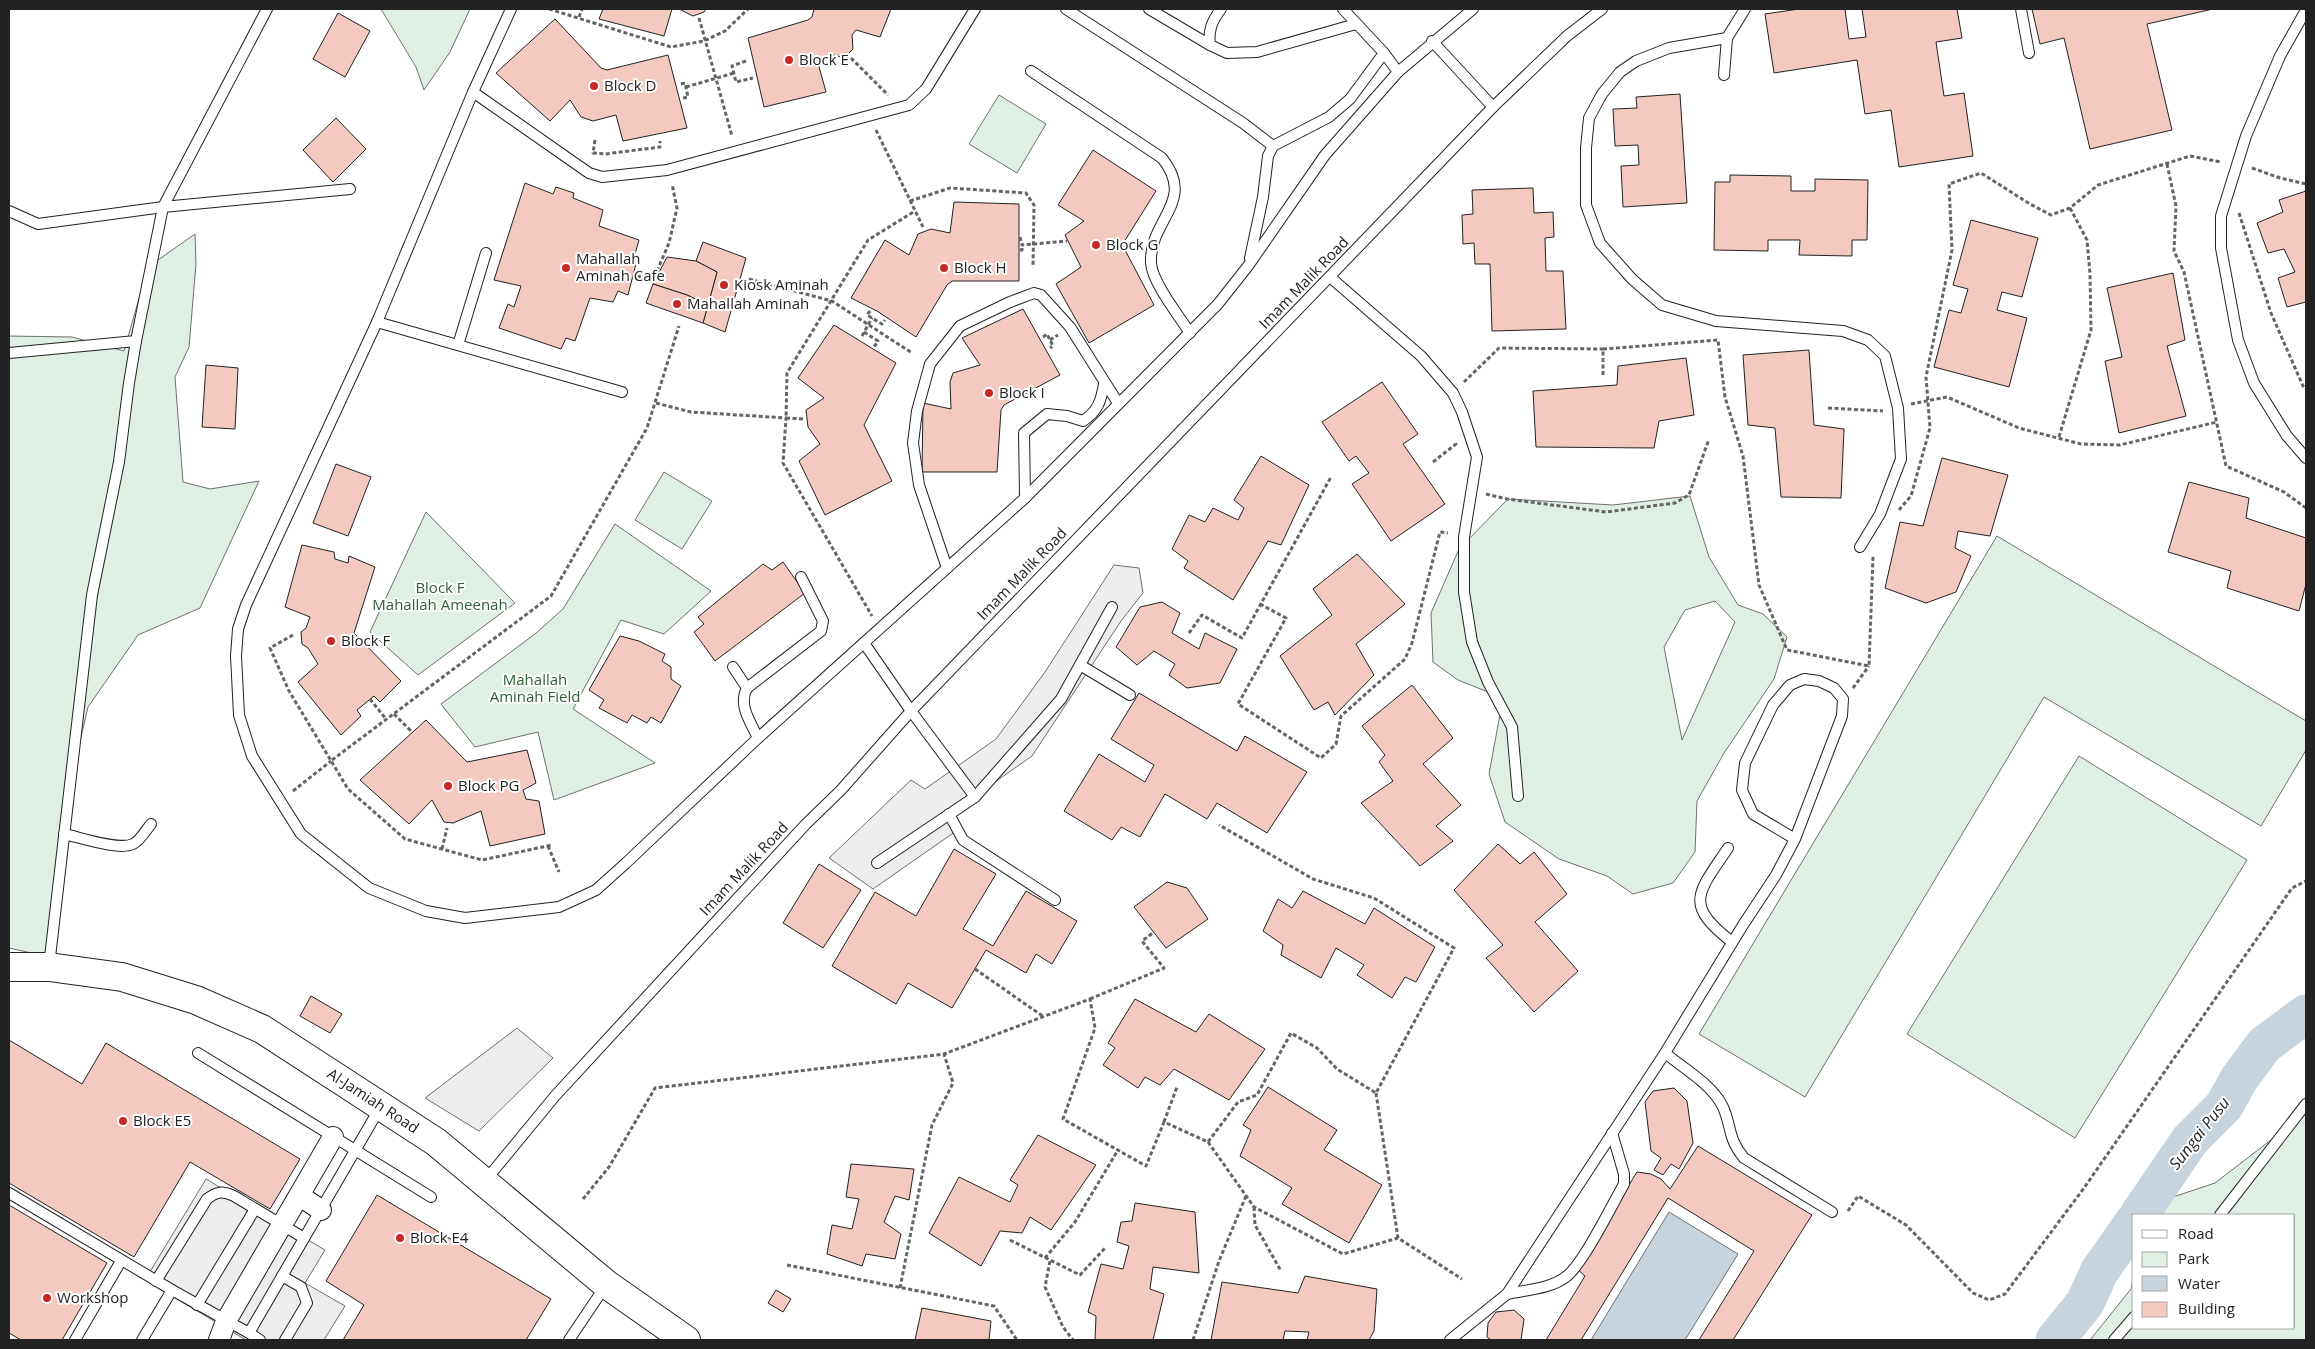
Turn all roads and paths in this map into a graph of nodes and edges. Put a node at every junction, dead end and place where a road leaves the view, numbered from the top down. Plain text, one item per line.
1 (267, 9) edge
2 (511, 9) edge
3 (549, 9) edge
4 (582, 9) edge
5 (748, 9) edge
6 (975, 9) edge
7 (1066, 9) edge
8 (1149, 9) edge
9 (1221, 9) edge
10 (1343, 9) edge
11 (1473, 9) edge
12 (1602, 9) edge
13 (1744, 9) edge
14 (2021, 9) edge
15 (2306, 10) edge
16 (579, 17) junction
17 (699, 18) dead end
18 (1356, 24) junction
19 (1727, 38) junction
20 (704, 41) junction
21 (1432, 41) junction
22 (1210, 45) junction
23 (1384, 53) junction
24 (2029, 53) dead end
25 (851, 58) dead end
26 (746, 61) dead end
27 (1031, 71) dead end
28 (1398, 72) junction
29 (734, 73) junction
30 (1724, 75) dead end
31 (753, 78) dead end
32 (715, 79) junction
33 (681, 84) dead end
34 (686, 87) junction
35 (472, 92) junction
36 (683, 98) dead end
37 (900, 107) junction
38 (1492, 107) junction
39 (872, 123) dead end
40 (595, 140) dead end
41 (660, 141) dead end
42 (1273, 146) junction
43 (737, 152) junction
44 (2167, 164) dead end
45 (350, 189) dead end
46 (910, 201) junction
47 (2237, 206) dead end
48 (163, 207) junction
49 (2070, 208) dead end
50 (9, 211) edge
51 (915, 211) junction
52 (924, 227) dead end
53 (1020, 238) dead end
54 (1067, 241) dead end
55 (1022, 244) junction
56 (1033, 244) junction
57 (1020, 250) dead end
58 (486, 253) dead end
59 (1248, 266) junction
60 (1033, 267) dead end
61 (1330, 277) junction
62 (749, 279) dead end
63 (832, 301) junction
64 (870, 312) dead end
65 (872, 318) junction
66 (885, 320) dead end
67 (377, 322) junction
68 (868, 324) junction
69 (679, 326) dead end
70 (864, 332) junction
71 (1190, 333) junction
72 (862, 336) dead end
73 (1043, 337) dead end
74 (136, 341) junction
75 (458, 345) junction
76 (874, 347) dead end
77 (1050, 348) dead end
78 (1603, 349) dead end
79 (9, 353) edge
80 (912, 353) dead end
81 (1104, 384) junction
82 (2306, 389) edge
83 (622, 392) dead end
84 (1453, 393) junction
85 (656, 403) dead end
86 (1118, 403) junction
87 (1913, 404) dead end
88 (1828, 408) dead end
89 (1880, 412) dead end
90 (786, 418) junction
91 (802, 419) dead end
92 (2217, 422) junction
93 (1452, 434) dead end
94 (2059, 437) junction
95 (1709, 439) dead end
96 (2306, 458) edge
97 (1433, 462) dead end
98 (1331, 477) dead end
99 (1472, 490) junction
100 (1025, 498) junction
101 (2306, 508) edge
102 (1464, 537) junction
103 (1860, 548) dead end
104 (947, 568) junction
105 (801, 577) dead end
106 (1260, 604) junction
107 (1112, 607) dead end
108 (880, 630) junction
109 (1189, 633) dead end
110 (293, 635) dead end
111 (864, 643) junction
112 (1080, 665) junction
113 (1868, 666) dead end
114 (734, 667) dead end
115 (747, 688) junction
116 (1130, 695) dead end
117 (370, 699) dead end
118 (1843, 699) junction
119 (911, 711) junction
120 (394, 714) junction
121 (386, 719) junction
122 (411, 731) dead end
123 (758, 738) junction
124 (332, 760) junction
125 (293, 790) dead end
126 (1518, 796) dead end
127 (975, 797) junction
128 (949, 814) junction
129 (151, 824) dead end
130 (1219, 825) dead end
131 (447, 828) dead end
132 (64, 834) junction
133 (1795, 839) junction
134 (1728, 848) dead end
135 (442, 849) junction
136 (876, 864) dead end
137 (559, 872) dead end
138 (2306, 881) edge
139 (1055, 900) dead end
140 (1154, 932) dead end
141 (1732, 942) junction
142 (9, 967) edge
143 (49, 968) junction
144 (974, 969) dead end
145 (1090, 999) junction
146 (1044, 1017) junction
147 (198, 1053) dead end
148 (1665, 1053) junction
149 (944, 1054) junction
150 (1178, 1087) dead end
151 (1376, 1093) junction
152 (2306, 1104) edge
153 (381, 1106) junction
154 (1164, 1122) junction
155 (1612, 1133) junction
156 (333, 1137) junction
157 (1208, 1142) junction
158 (1118, 1150) junction
159 (355, 1151) junction
160 (485, 1181) junction
161 (9, 1193) edge
162 (300, 1196) junction
163 (1246, 1196) junction
164 (431, 1197) dead end
165 (583, 1199) dead end
166 (1254, 1207) junction
167 (255, 1209) junction
168 (321, 1210) junction
169 (1832, 1212) joint
170 (2221, 1214) edge
171 (283, 1225) junction
172 (304, 1238) junction
173 (1398, 1238) junction
174 (1010, 1240) dead end
175 (1105, 1248) dead end
176 (1045, 1258) junction
177 (121, 1261) junction
178 (1050, 1261) junction
179 (787, 1265) dead end
180 (1281, 1272) dead end
181 (282, 1276) junction
182 (1462, 1279) dead end
183 (156, 1281) junction
184 (606, 1284) junction
185 (900, 1288) junction
186 (172, 1290) junction
187 (1507, 1294) junction
188 (198, 1305) junction
189 (2132, 1319) edge
190 (226, 1321) junction
191 (249, 1333) junction
192 (75, 1340) edge
193 (142, 1340) edge
194 (219, 1340) edge
195 (260, 1340) edge
196 (285, 1340) edge
197 (569, 1340) edge
198 (686, 1340) edge
199 (1017, 1340) edge
200 (1073, 1340) edge
201 (1193, 1340) edge
202 (1450, 1340) edge
203 (2114, 1340) edge

1 - 48 lane
2 - 35 lane
3 - 16 path
4 - 16 path
5 - 20 path
6 - 37 lane
7 - 42 lane
8 - 22 lane
9 - 22 lane
10 - 18 lane
11 - 21 lane
12 - 38 lane, Imam Malik Road
13 - 19 lane
14 - 24 lane
15 - 96 lane
16 - 20 path
17 - 20 path
18 - 22 lane
18 - 23 lane
19 - 30 lane
19 - 103 lane
20 - 32 path
21 - 28 lane
21 - 38 lane
23 - 28 lane
23 - 42 lane
25 - 37 path
26 - 29 path
27 - 71 lane
28 - 59 lane
29 - 31 path
29 - 32 path
32 - 34 path
32 - 43 path
33 - 34 path
34 - 36 path
35 - 43 lane
35 - 67 lane
37 - 43 lane
38 - 61 lane, Imam Malik Road
39 - 46 path
40 - 41 path
42 - 59 lane
44 - 92 path
45 - 48 lane
46 - 51 path
46 - 56 path
47 - 82 path
48 - 50 lane
48 - 74 lane
49 - 94 path
51 - 52 path
51 - 63 path
53 - 55 path
54 - 56 path
55 - 56 path
55 - 57 path
56 - 60 path
58 - 75 lane
59 - 71 lane
61 - 84 lane
61 - 119 lane, Imam Malik Road
62 - 63 path
63 - 68 path
63 - 90 path
64 - 65 path
65 - 66 path
65 - 68 path
67 - 75 lane
67 - 123 lane
68 - 70 path
68 - 80 path
69 - 120 path
70 - 72 path
70 - 76 path
71 - 86 lane
73 - 77 path
74 - 79 lane
74 - 132 lane
75 - 83 lane
78 - 84 path
81 - 86 lane
81 - 100 lane
81 - 104 lane
84 - 99 lane
85 - 90 path
86 - 100 lane
87 - 94 path
88 - 89 path
90 - 91 path
90 - 108 path
92 - 94 path
92 - 101 path
93 - 97 path
95 - 99 path
98 - 106 path
99 - 102 lane
100 - 104 lane
102 - 106 path
102 - 126 lane
104 - 108 lane
105 - 115 lane
106 - 109 path
107 - 112 lane
108 - 111 lane
110 - 124 path
111 - 119 lane
111 - 123 lane
112 - 116 lane
112 - 127 lane
113 - 118 path
114 - 115 lane
115 - 123 lane
117 - 121 path
118 - 133 lane
118 - 133 lane
119 - 127 lane
119 - 160 lane, Imam Malik Road
120 - 121 path
120 - 122 path
121 - 124 path
124 - 125 path
124 - 135 path
127 - 128 lane
128 - 136 lane
128 - 139 lane
129 - 132 lane
130 - 151 path
131 - 135 path
132 - 143 lane
133 - 141 lane
134 - 141 lane
135 - 137 path
138 - 169 path
140 - 145 path
141 - 148 lane
142 - 143 street, Al-Jamiah Road
143 - 153 street, Al-Jamiah Road
144 - 146 path
145 - 146 path
145 - 158 path
146 - 149 path
147 - 156 lane
148 - 155 lane
148 - 169 lane
149 - 165 path
149 - 185 path
150 - 154 path
151 - 157 path
151 - 173 path
152 - 170 lane
153 - 159 lane
153 - 160 street, Al-Jamiah Road
154 - 157 path
154 - 158 path
155 - 187 lane
155 - 187 lane
156 - 159 lane
156 - 162 street
157 - 163 path
158 - 176 path
159 - 164 lane
159 - 168 lane
160 - 184 street, Al-Jamiah Road
161 - 177 lane
162 - 168 street
162 - 171 street
163 - 166 path
163 - 201 path
166 - 173 path
166 - 180 path
167 - 171 lane
167 - 183 lane
167 - 188 lane
168 - 172 lane
171 - 172 lane
171 - 190 street
172 - 181 lane
173 - 182 path
174 - 176 path
175 - 178 path
176 - 178 path
177 - 183 lane
177 - 192 lane
178 - 200 path
179 - 185 path
181 - 191 lane
181 - 196 lane
183 - 186 lane
184 - 197 lane
184 - 198 street, Al-Jamiah Road
185 - 199 path
186 - 188 lane
186 - 193 lane
187 - 202 lane
188 - 190 lane
189 - 203 lane
190 - 191 lane
190 - 194 street
191 - 195 lane

